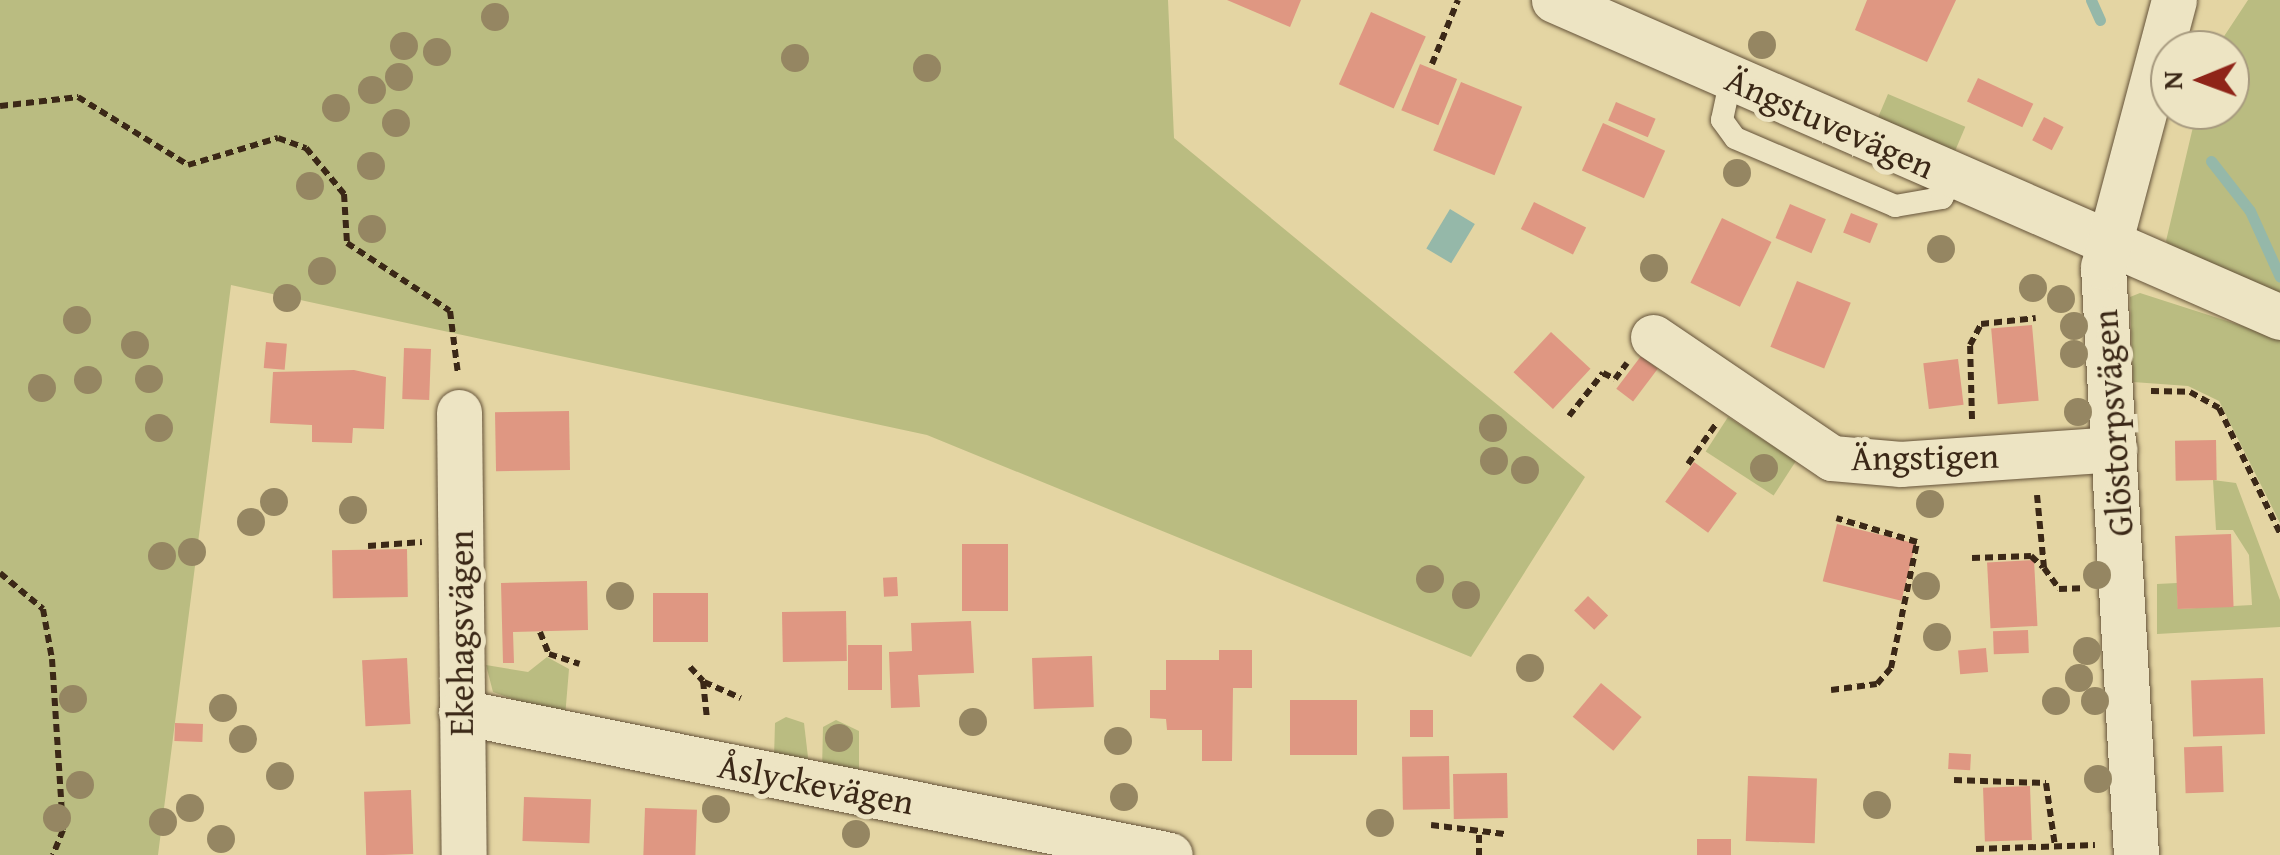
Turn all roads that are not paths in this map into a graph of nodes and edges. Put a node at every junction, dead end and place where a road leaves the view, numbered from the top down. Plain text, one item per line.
1 (1554, 0) edge
2 (2174, 0) edge
3 (2108, 244) junction
4 (2280, 317) edge
5 (1653, 337) road end
6 (459, 412) road end
7 (2114, 449) junction
8 (461, 712) junction
9 (2136, 849) edge
10 (464, 855) edge
11 (1170, 855) edge

1 - 3 street, Ängstuvevägen
2 - 3 street, Glöstorpsvägen
3 - 4 street, Ängstuvevägen
3 - 7 street, Glöstorpsvägen
5 - 7 street, Ängstigen
6 - 8 street, Ekehagsvägen
7 - 9 street, Glöstorpsvägen
8 - 10 street, Ekehagsvägen
8 - 11 street, Åslyckevägen

